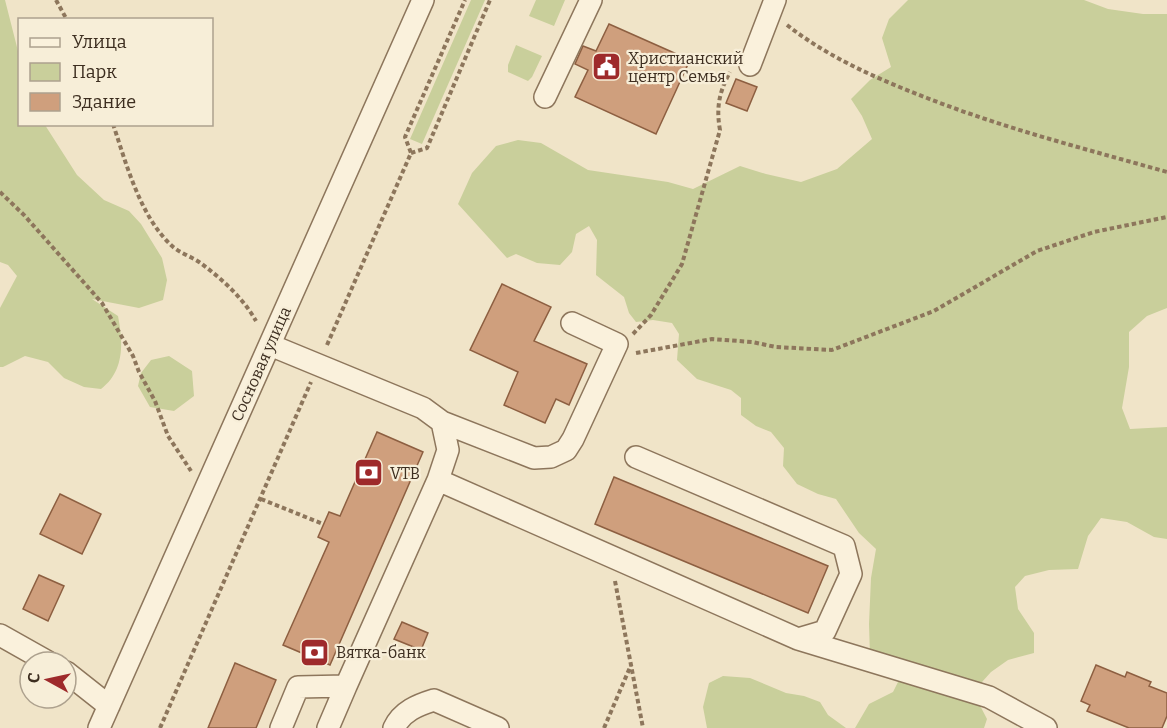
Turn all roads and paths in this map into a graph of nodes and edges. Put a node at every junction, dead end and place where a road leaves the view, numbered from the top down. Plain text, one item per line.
1 (56, 0) edge
2 (423, 0) edge
3 (465, 0) edge
4 (490, 0) edge
5 (591, 0) edge
6 (772, 6) edge
7 (66, 18) edge
8 (750, 65) joint
9 (545, 97) dead end
10 (114, 126) edge
11 (411, 153) junction
12 (1167, 172) edge
13 (0, 192) edge
14 (1167, 217) edge
15 (572, 323) dead end
16 (270, 345) junction
17 (613, 352) junction
18 (319, 365) junction
19 (442, 422) junction
20 (636, 457) dead end
21 (438, 480) junction
22 (206, 487) junction
23 (261, 499) junction
24 (324, 525) dead end
25 (611, 557) junction
26 (0, 635) edge
27 (798, 639) junction
28 (27, 650) edge
29 (631, 665) junction
30 (78, 681) edge
31 (346, 686) junction
32 (109, 706) junction
33 (99, 728) edge
34 (160, 728) edge
35 (281, 728) edge
36 (328, 728) edge
37 (394, 728) edge
38 (498, 728) edge
39 (604, 728) edge
40 (643, 728) edge
41 (1046, 728) edge

1 - 7 path
2 - 16 street, Сосновая улица
3 - 11 path
4 - 11 path
5 - 9 street
6 - 8 street
6 - 12 path
8 - 17 path
10 - 16 path
11 - 18 path
13 - 22 path
14 - 17 path
15 - 17 street
16 - 18 street
16 - 22 street, Сосновая улица
17 - 19 street
18 - 19 street
18 - 23 path
19 - 21 street
20 - 27 street
21 - 25 street
21 - 31 street
22 - 32 street, Сосновая улица
23 - 24 path
23 - 34 path
25 - 27 street
25 - 29 path
26 - 28 street
27 - 41 street
29 - 39 path
29 - 40 path
30 - 32 street
31 - 35 street
31 - 36 street
32 - 33 street, Сосновая улица
37 - 38 street

